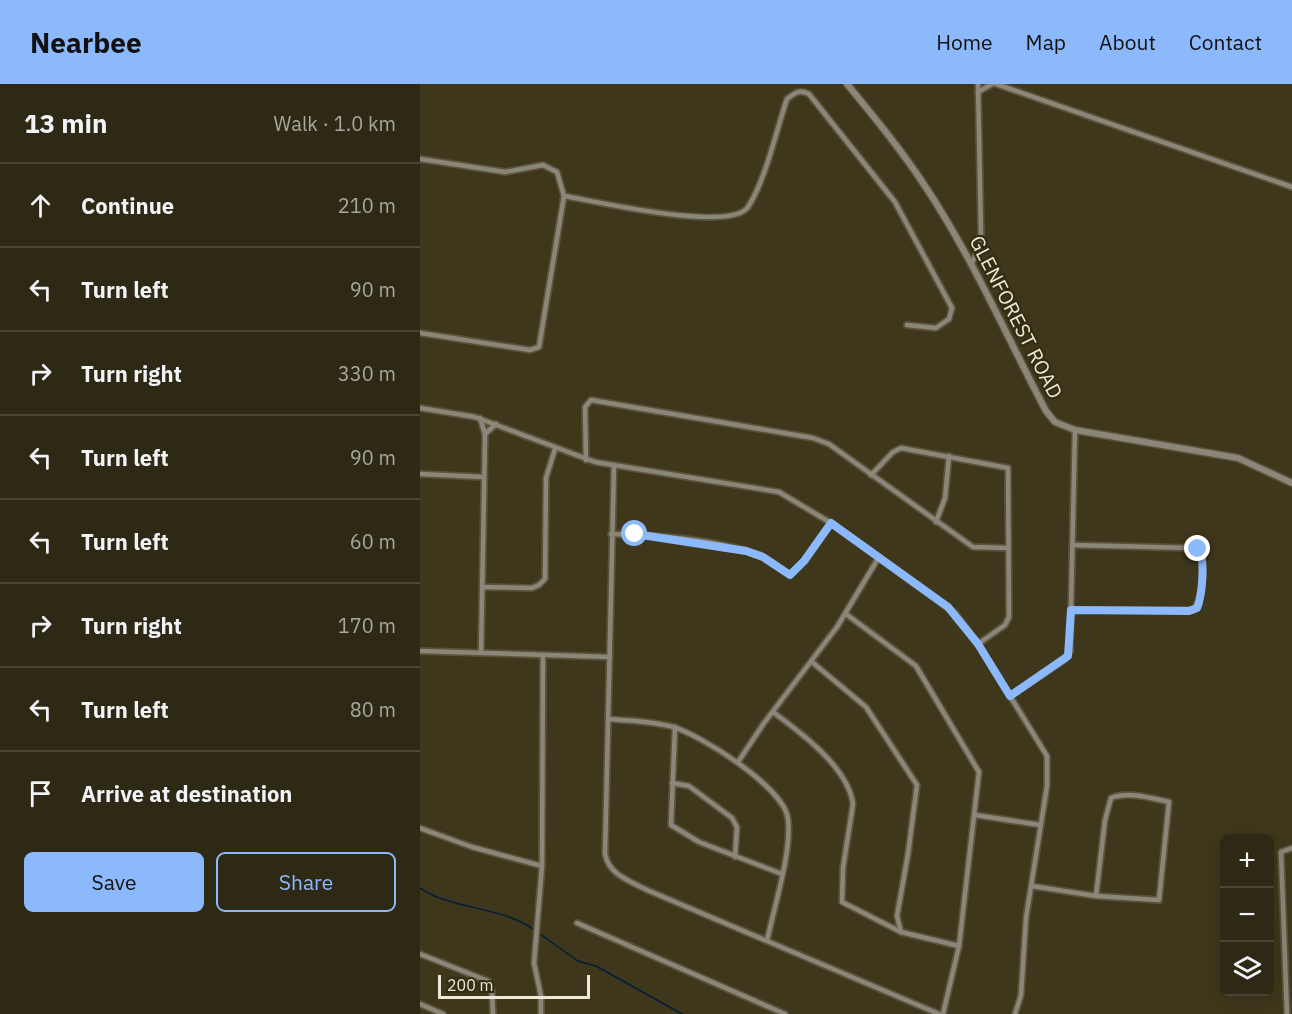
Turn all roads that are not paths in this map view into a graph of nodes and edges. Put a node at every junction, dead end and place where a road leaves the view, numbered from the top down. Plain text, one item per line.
1 (847, 84) edge
2 (978, 84) edge
3 (994, 84) edge
4 (978, 92) junction
5 (420, 159) edge
6 (1292, 187) edge
7 (564, 196) junction
8 (971, 265) junction
9 (907, 325) dead end
10 (420, 333) edge
11 (420, 408) edge
12 (480, 418) junction
13 (496, 424) junction
14 (1075, 430) junction
15 (485, 434) junction
16 (555, 449) junction
17 (949, 456) junction
18 (586, 460) junction
19 (614, 465) junction
20 (420, 474) edge
21 (871, 475) junction
22 (483, 477) junction
23 (1292, 483) edge
24 (936, 522) junction
25 (831, 523) junction
26 (611, 534) junction
27 (1072, 545) junction
28 (1008, 548) junction
29 (879, 557) junction
30 (482, 587) junction
31 (1071, 610) junction
32 (846, 614) junction
33 (978, 644) junction
34 (420, 651) edge
35 (481, 653) junction
36 (543, 655) junction
37 (610, 657) junction
38 (812, 662) junction
39 (1010, 696) junction
40 (772, 712) junction
41 (609, 719) junction
42 (675, 727) junction
43 (738, 762) junction
44 (672, 783) junction
45 (975, 815) junction
46 (1040, 825) junction
47 (420, 828) edge
48 (1292, 848) edge
49 (735, 857) junction
50 (542, 866) junction
51 (782, 874) junction
52 (1032, 886) junction
53 (1096, 896) junction
54 (577, 923) dead end
55 (901, 932) junction
56 (767, 941) junction
57 (959, 946) junction
58 (420, 954) edge
59 (420, 1004) edge
60 (443, 1014) edge
61 (493, 1014) edge
62 (541, 1014) edge
63 (785, 1014) edge
64 (941, 1014) edge
65 (1015, 1014) edge
66 (1287, 1014) edge

1 - 8 street, GLENFOREST ROAD
2 - 4 street
3 - 4 street
3 - 6 street
4 - 8 street
5 - 7 street
7 - 9 street
7 - 10 street
8 - 14 street, GLENFOREST ROAD
11 - 12 street
12 - 13 street
12 - 15 street
13 - 15 street
13 - 16 street
14 - 23 street, GLENFOREST ROAD
14 - 27 street
15 - 22 street
16 - 18 street
16 - 30 street
17 - 21 street
17 - 24 street
17 - 28 street
18 - 19 street
18 - 21 street
19 - 25 street
19 - 26 street
20 - 22 street
21 - 24 street
22 - 30 street
24 - 28 street
25 - 26 street
25 - 29 street
26 - 37 street
27 - 31 street
27 - 31 street
28 - 33 street
29 - 32 street
29 - 33 street
30 - 35 street
31 - 39 street
32 - 38 street
32 - 45 street
33 - 39 street
34 - 35 street
35 - 36 street
36 - 37 street
36 - 50 street
37 - 41 street
38 - 40 street
38 - 55 street
39 - 46 street
40 - 43 street
40 - 55 street
41 - 42 street
41 - 56 street
42 - 43 street
42 - 44 street
43 - 51 street
44 - 49 street
44 - 49 street
45 - 46 street
45 - 57 street
46 - 52 street
47 - 50 street
48 - 66 street
49 - 51 street
50 - 62 street
51 - 56 street
52 - 53 street
52 - 65 street
53 - 53 street
54 - 63 street
55 - 57 street
56 - 64 street
57 - 64 street
58 - 61 street
59 - 60 street

